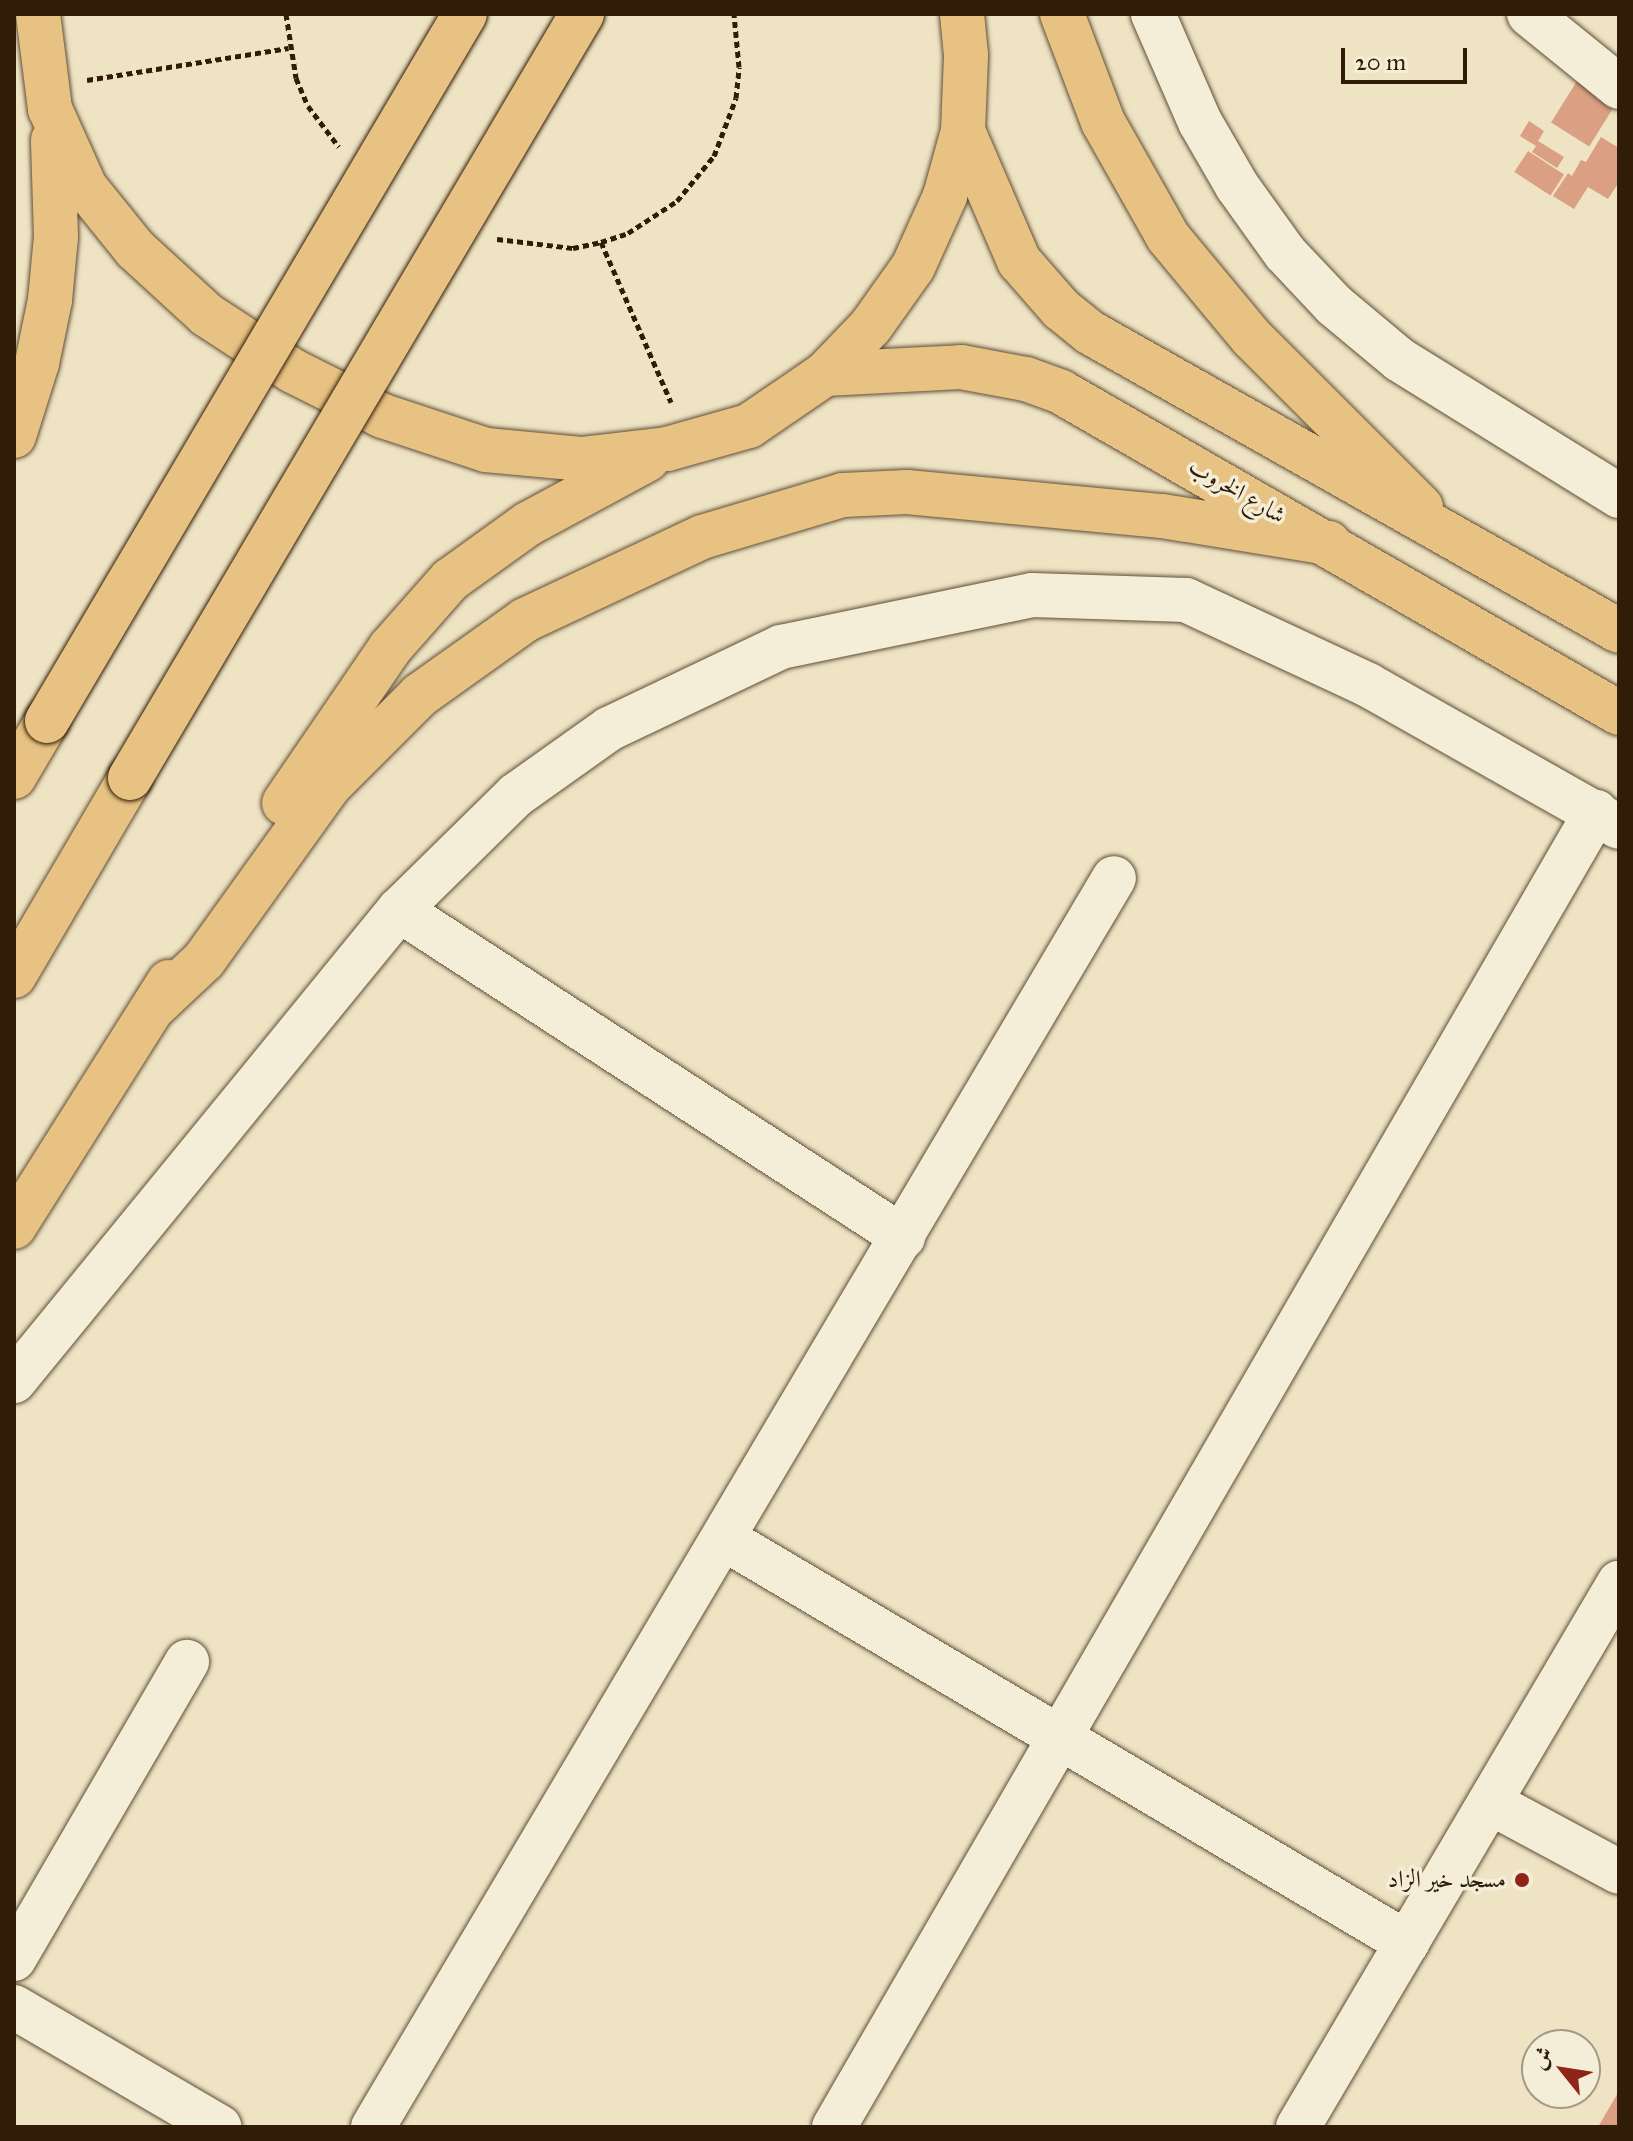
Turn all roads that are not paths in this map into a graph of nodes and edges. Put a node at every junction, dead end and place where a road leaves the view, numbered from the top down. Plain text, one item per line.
1 (38, 14) edge
2 (465, 14) edge
3 (582, 14) edge
4 (962, 14) edge
5 (1062, 14) edge
6 (1153, 14) edge
7 (1529, 14) edge
8 (1619, 87) edge
9 (48, 98) junction
10 (963, 131) junction
11 (825, 374) junction
12 (14, 436) edge
13 (678, 446) junction
14 (1619, 496) edge
15 (1444, 533) junction
16 (1329, 543) junction
17 (1619, 631) edge
18 (1619, 713) edge
19 (14, 777) edge
20 (1608, 819) edge
21 (1114, 878) dead end
22 (399, 910) junction
23 (14, 976) edge
24 (154, 1007) junction
25 (14, 1227) edge
26 (903, 1237) junction
27 (14, 1381) edge
28 (723, 1538) junction
29 (1619, 1583) edge
30 (187, 1662) dead end
31 (1062, 1739) junction
32 (1491, 1803) junction
33 (1619, 1872) edge
34 (1407, 1943) junction
35 (14, 1959) edge
36 (14, 2007) edge
37 (219, 2127) edge
38 (373, 2127) edge
39 (834, 2127) edge
40 (1298, 2127) edge

1 - 9 main road
2 - 19 main road, bridge
3 - 23 main road, bridge
4 - 10 main road
5 - 15 main road
6 - 14 street
7 - 8 street
9 - 12 main road
9 - 13 main road
10 - 11 main road
10 - 15 main road
11 - 13 main road
11 - 16 main road, شارع الخروب
13 - 24 main road
15 - 17 main road
16 - 18 main road, شارع الخروب
16 - 24 main road
20 - 22 street
20 - 31 street
21 - 26 street
22 - 26 street
22 - 27 street
24 - 25 main road
26 - 28 street
28 - 31 street
28 - 38 street
29 - 32 street
30 - 35 street
31 - 34 street
31 - 39 street
32 - 33 street
32 - 34 street
34 - 40 street
36 - 37 street

